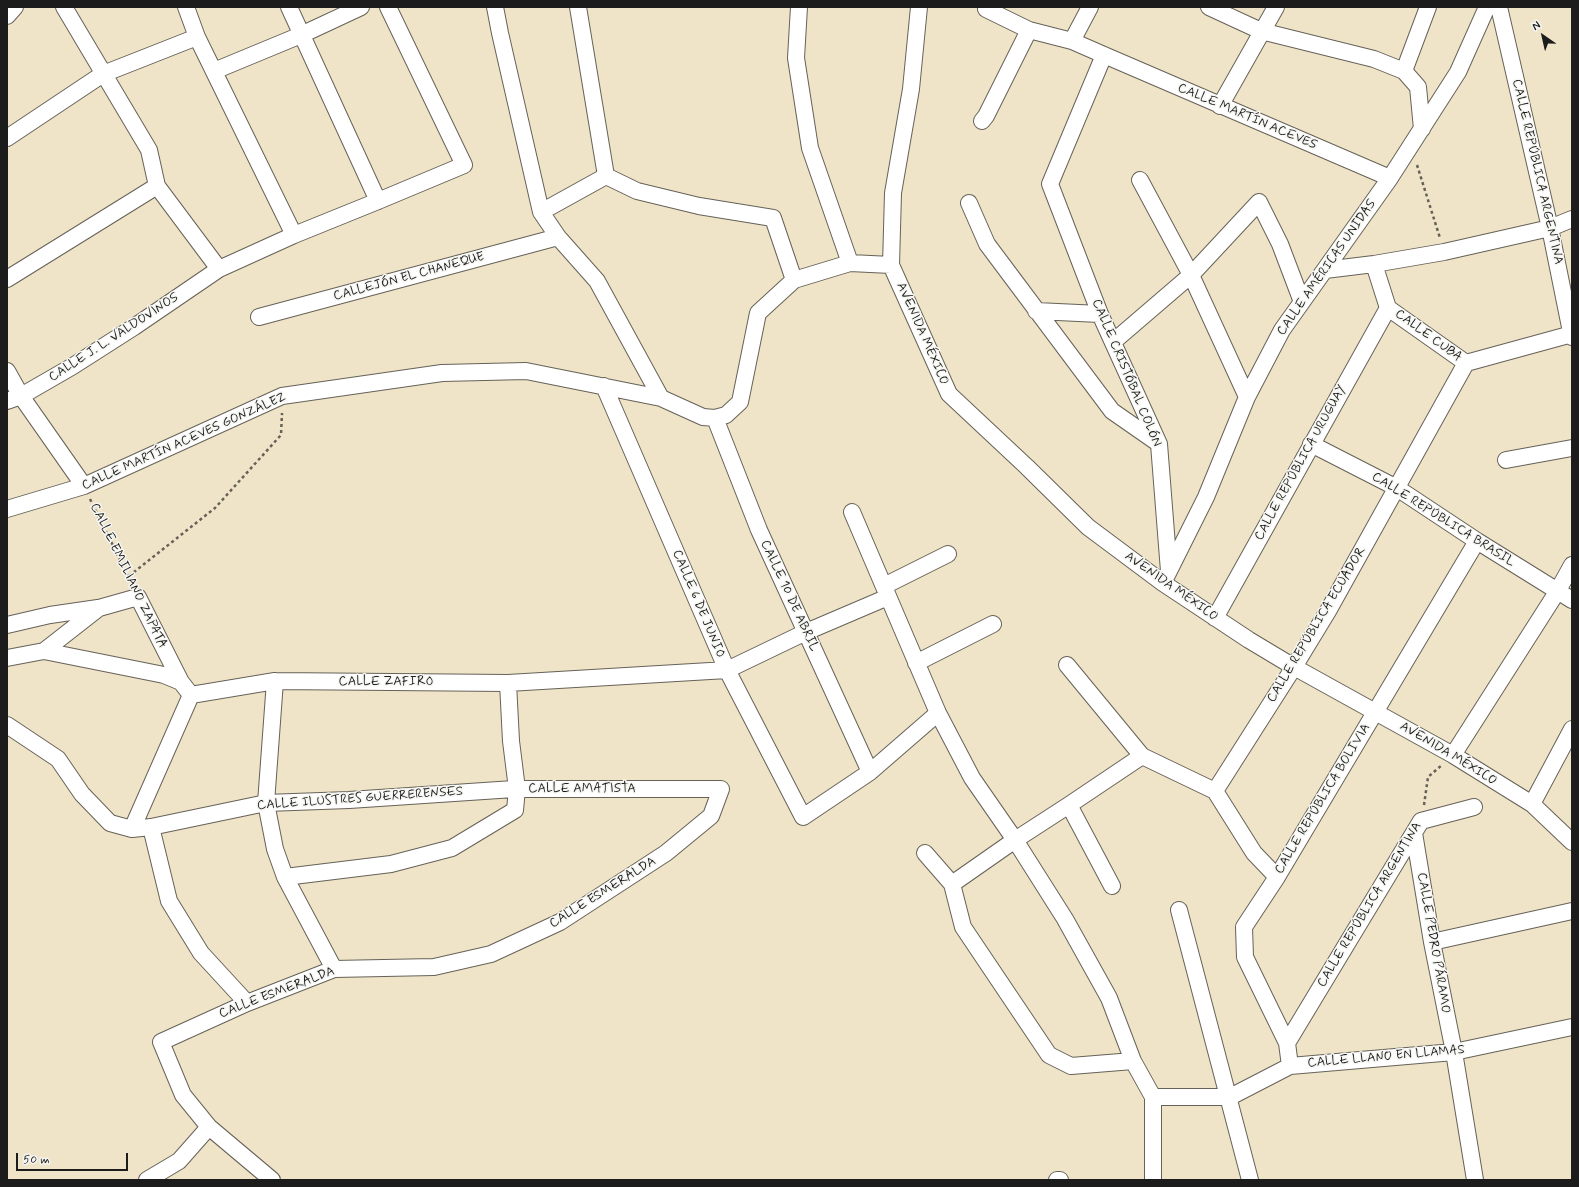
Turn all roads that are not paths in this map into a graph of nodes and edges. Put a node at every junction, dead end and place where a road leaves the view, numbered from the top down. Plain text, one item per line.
1 (15, 7) edge
2 (64, 7) edge
3 (186, 7) edge
4 (289, 7) edge
5 (361, 7) edge
6 (388, 7) edge
7 (495, 7) edge
8 (578, 7) edge
9 (799, 7) edge
10 (919, 7) edge
11 (1090, 7) edge
12 (1209, 7) edge
13 (1276, 7) edge
14 (1428, 7) edge
15 (1487, 7) edge
16 (1499, 7) edge
17 (987, 8) edge
18 (7, 16) edge
19 (1029, 30) junction
20 (1261, 31) junction
21 (301, 34) junction
22 (197, 37) junction
23 (1072, 41) junction
24 (1104, 56) junction
25 (1404, 70) junction
26 (214, 71) junction
27 (103, 74) junction
28 (1220, 106) junction
29 (982, 121) dead end
30 (1422, 129) junction
31 (7, 138) edge
32 (606, 176) junction
33 (1390, 178) junction
34 (1140, 180) dead end
35 (157, 186) junction
36 (378, 201) junction
37 (969, 203) dead end
38 (541, 212) junction
39 (1572, 219) edge
40 (1550, 228) junction
41 (294, 234) junction
42 (558, 237) junction
43 (850, 263) junction
44 (1374, 264) junction
45 (891, 265) junction
46 (219, 269) junction
47 (1325, 270) junction
48 (1190, 275) junction
49 (7, 279) edge
50 (794, 280) junction
51 (1302, 302) junction
52 (1388, 308) junction
53 (1036, 311) junction
54 (1100, 314) junction
55 (259, 317) dead end
56 (1572, 335) edge
57 (1113, 342) junction
58 (1466, 363) junction
59 (7, 371) edge
60 (604, 386) junction
61 (1247, 397) junction
62 (660, 398) junction
63 (14, 399) edge
64 (715, 418) junction
65 (1159, 444) junction
66 (1311, 444) junction
67 (1572, 448) edge
68 (1506, 460) dead end
69 (84, 486) junction
70 (1397, 488) junction
71 (7, 509) edge
72 (852, 512) dead end
73 (1476, 541) junction
74 (948, 554) dead end
75 (1572, 565) edge
76 (1166, 577) junction
77 (886, 591) junction
78 (1557, 592) junction
79 (1572, 600) edge
80 (98, 608) junction
81 (1215, 618) junction
82 (993, 624) dead end
83 (7, 625) edge
84 (806, 632) junction
85 (44, 651) junction
86 (7, 658) edge
87 (916, 662) junction
88 (1067, 665) dead end
89 (1294, 667) junction
90 (727, 670) junction
91 (275, 681) junction
92 (181, 682) junction
93 (508, 683) junction
94 (191, 695) junction
95 (1375, 711) junction
96 (938, 713) junction
97 (7, 725) edge
98 (1572, 729) edge
99 (1453, 755) junction
100 (1142, 756) junction
101 (870, 772) junction
102 (517, 789) junction
103 (721, 789) joint
104 (1215, 791) junction
105 (266, 803) junction
106 (1532, 804) junction
107 (1069, 805) junction
108 (1474, 807) dead end
109 (151, 827) junction
110 (1418, 827) junction
111 (132, 829) junction
112 (1570, 838) edge
113 (1015, 840) junction
114 (925, 853) dead end
115 (285, 877) junction
116 (1277, 877) junction
117 (952, 884) junction
118 (1112, 886) dead end
119 (1179, 910) dead end
120 (1572, 911) edge
121 (1432, 942) junction
122 (334, 969) junction
123 (247, 1003) junction
124 (1572, 1027) edge
125 (1287, 1043) junction
126 (1454, 1052) junction
127 (1133, 1061) junction
128 (1290, 1066) junction
129 (1153, 1097) junction
130 (1230, 1097) junction
131 (208, 1127) junction
132 (147, 1180) edge
133 (272, 1180) edge
134 (1057, 1180) edge
135 (1060, 1180) edge
136 (1154, 1180) edge
137 (1250, 1180) edge
138 (1475, 1180) edge

1 - 18 street
2 - 27 street
3 - 22 street
4 - 21 street
5 - 21 street
6 - 36 street, CALLE J. L. VALDOVINOS
7 - 38 street
8 - 32 street
9 - 43 street
10 - 45 street
11 - 23 street
12 - 20 street
13 - 20 street
14 - 25 street
15 - 30 street, CALLE AMÉRICAS UNIDAS
16 - 40 street, CALLE REPÚBLICA ARGENTINA
17 - 19 street, CALLE MARTÍN ACEVES
19 - 23 street, CALLE MARTÍN ACEVES
19 - 29 street
20 - 25 street
20 - 28 street
21 - 26 street
21 - 36 street
22 - 26 street
22 - 27 street
23 - 24 street, CALLE MARTÍN ACEVES
24 - 28 street, CALLE MARTÍN ACEVES
24 - 54 street, CALLE CRISTÓBAL COLÓN
25 - 30 street
26 - 41 street
27 - 31 street
27 - 35 street
28 - 33 street, CALLE MARTÍN ACEVES
30 - 33 street, CALLE AMÉRICAS UNIDAS
32 - 38 street
32 - 50 street
33 - 47 street, CALLE AMÉRICAS UNIDAS
34 - 48 street
35 - 46 street
35 - 49 street
36 - 41 street, CALLE J. L. VALDOVINOS
37 - 53 street
38 - 42 street
39 - 40 street
40 - 44 street
40 - 56 street, CALLE REPÚBLICA ARGENTINA
41 - 46 street, CALLE J. L. VALDOVINOS
42 - 55 street, CALLEJÓN EL CHANEQUE
42 - 62 street
43 - 45 street
43 - 50 street
44 - 47 street
44 - 52 street, CALLE CUBA
45 - 76 street, AVENIDA MÉXICO
46 - 63 street, CALLE J. L. VALDOVINOS
47 - 51 street, CALLE AMÉRICAS UNIDAS
48 - 51 street
48 - 57 street
48 - 61 street
50 - 64 street
51 - 61 street, CALLE AMÉRICAS UNIDAS
52 - 58 street, CALLE CUBA
52 - 66 street, CALLE REPÚBLICA URUGUAY
53 - 54 street
53 - 65 street
54 - 57 street, CALLE CRISTÓBAL COLÓN
56 - 58 street
57 - 65 street, CALLE CRISTÓBAL COLÓN
58 - 70 street, CALLE REPÚBLICA ECUADOR
59 - 63 street
60 - 62 street, CALLE MARTÍN ACEVES GONZÁLEZ
60 - 69 street, CALLE MARTÍN ACEVES GONZÁLEZ
60 - 90 street, CALLE 6 DE JUNIO
61 - 76 street, CALLE AMÉRICAS UNIDAS
62 - 64 street, CALLE MARTÍN ACEVES GONZÁLEZ
63 - 69 street
64 - 84 street, CALLE 10 DE ABRIL
65 - 76 street, CALLE CRISTÓBAL COLÓN
66 - 70 street, CALLE REPÚBLICA BRASIL
66 - 81 street, CALLE REPÚBLICA URUGUAY
67 - 68 street
69 - 71 street, CALLE MARTÍN ACEVES GONZÁLEZ
70 - 73 street, CALLE REPÚBLICA BRASIL
70 - 89 street, CALLE REPÚBLICA ECUADOR
72 - 77 street
73 - 78 street, CALLE REPÚBLICA BRASIL
73 - 95 street, CALLE REPÚBLICA BOLIVIA
74 - 77 street
75 - 78 street
76 - 81 street, AVENIDA MÉXICO
77 - 84 street
77 - 87 street
78 - 79 street, CALLE REPÚBLICA BRASIL
78 - 99 street
80 - 83 street
80 - 85 street
80 - 92 street, CALLE EMILIANO ZAPATA
81 - 89 street, AVENIDA MÉXICO
82 - 87 street
84 - 90 street
84 - 101 street, CALLE 10 DE ABRIL
85 - 86 street
85 - 92 street
87 - 96 street
88 - 100 street
89 - 95 street, AVENIDA MÉXICO
89 - 104 street, CALLE REPÚBLICA ECUADOR
90 - 93 street, CALLE ZAFIRO
90 - 101 street, CALLE 6 DE JUNIO
91 - 93 street, CALLE ZAFIRO
91 - 94 street, CALLE ZAFIRO
91 - 105 street
92 - 94 street, CALLE EMILIANO ZAPATA
93 - 102 street
94 - 111 street
95 - 99 street, AVENIDA MÉXICO
95 - 116 street, CALLE REPÚBLICA BOLIVIA
96 - 101 street
96 - 113 street
97 - 111 street, CALLE ILUSTRES GUERRERENSES
98 - 106 street
99 - 106 street, AVENIDA MÉXICO
100 - 104 street
100 - 107 street
102 - 103 street, CALLE AMATISTA
102 - 105 street, CALLE ILUSTRES GUERRERENSES
102 - 115 street, CALLE AMATISTA
103 - 122 street, CALLE ESMERALDA
104 - 116 street
105 - 109 street, CALLE ILUSTRES GUERRERENSES
105 - 115 street
106 - 112 street, AVENIDA MÉXICO
107 - 113 street
107 - 118 street
108 - 110 street
109 - 111 street, CALLE ILUSTRES GUERRERENSES
109 - 123 street
110 - 121 street, CALLE PEDRO PÁRAMO
110 - 125 street, CALLE REPÚBLICA ARGENTINA
113 - 117 street
113 - 127 street
114 - 117 street
115 - 122 street
116 - 125 street, CALLE REPÚBLICA BOLIVIA
117 - 127 street
119 - 130 street
120 - 121 street
121 - 126 street, CALLE PEDRO PÁRAMO
122 - 123 street, CALLE ESMERALDA
123 - 131 street, CALLE ESMERALDA
124 - 126 street, CALLE LLANO EN LLAMAS
125 - 128 street, CALLE REPÚBLICA BOLIVIA
126 - 128 street, CALLE LLANO EN LLAMAS
126 - 138 street, CALLE PEDRO PÁRAMO
127 - 129 street
128 - 130 street, CALLE LLANO EN LLAMAS
129 - 130 street
129 - 136 street
130 - 137 street
131 - 132 street
131 - 133 street
134 - 135 street

